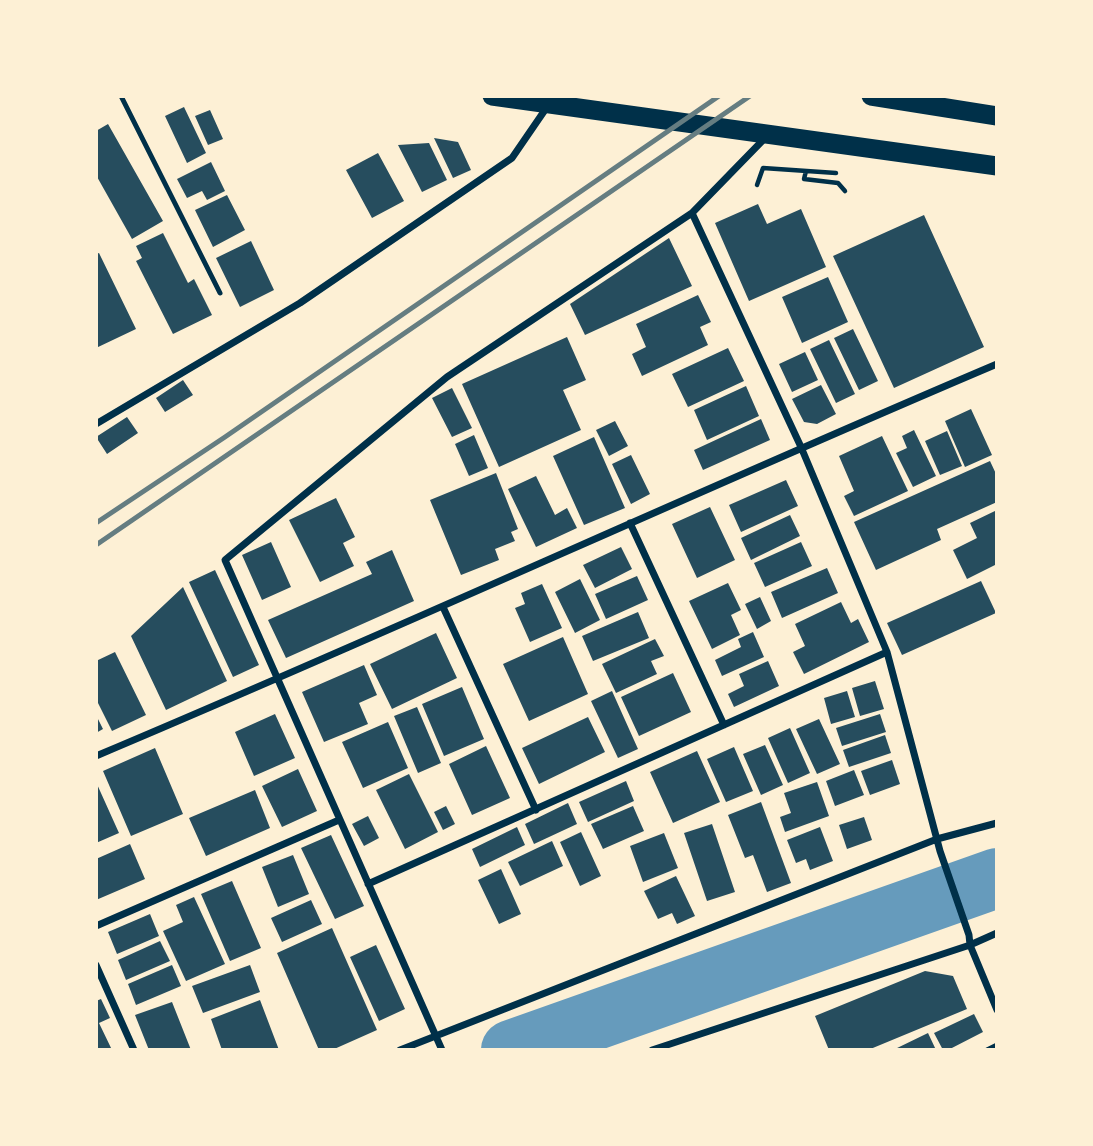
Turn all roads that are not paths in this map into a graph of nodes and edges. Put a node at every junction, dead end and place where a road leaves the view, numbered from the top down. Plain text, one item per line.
1 (121, 96) edge
2 (492, 96) edge
3 (871, 96) edge
4 (551, 100) edge
5 (997, 116) edge
6 (769, 134) junction
7 (997, 166) edge
8 (692, 213) junction
9 (220, 293) dead end
10 (997, 364) edge
11 (96, 425) edge
12 (801, 447) junction
13 (631, 523) junction
14 (443, 607) junction
15 (887, 652) junction
16 (278, 680) junction
17 (724, 725) junction
18 (96, 756) edge
19 (536, 810) junction
20 (340, 820) junction
21 (997, 822) edge
22 (937, 839) junction
23 (368, 884) junction
24 (96, 926) edge
25 (997, 933) edge
26 (970, 945) junction
27 (96, 965) edge
28 (997, 1010) edge
29 (436, 1036) junction
30 (997, 1045) edge
31 (441, 1047) edge
32 (134, 1050) edge
33 (400, 1050) edge
34 (652, 1050) edge
35 (987, 1050) edge

1 - 9 lane
2 - 4 highway
3 - 5 highway
4 - 6 highway
4 - 11 street
6 - 7 highway
6 - 8 street
8 - 12 street
8 - 16 street
10 - 12 street
12 - 13 street
12 - 15 street
13 - 14 street
13 - 17 street
14 - 16 street
14 - 19 street
15 - 17 street
15 - 22 street
16 - 18 street
16 - 20 street
17 - 19 street
19 - 23 street
20 - 23 street
20 - 24 street
21 - 22 street
22 - 26 street
22 - 29 street
23 - 29 street
25 - 26 street
26 - 28 street
26 - 34 street
27 - 32 street
29 - 31 street
29 - 33 street
30 - 35 lane

